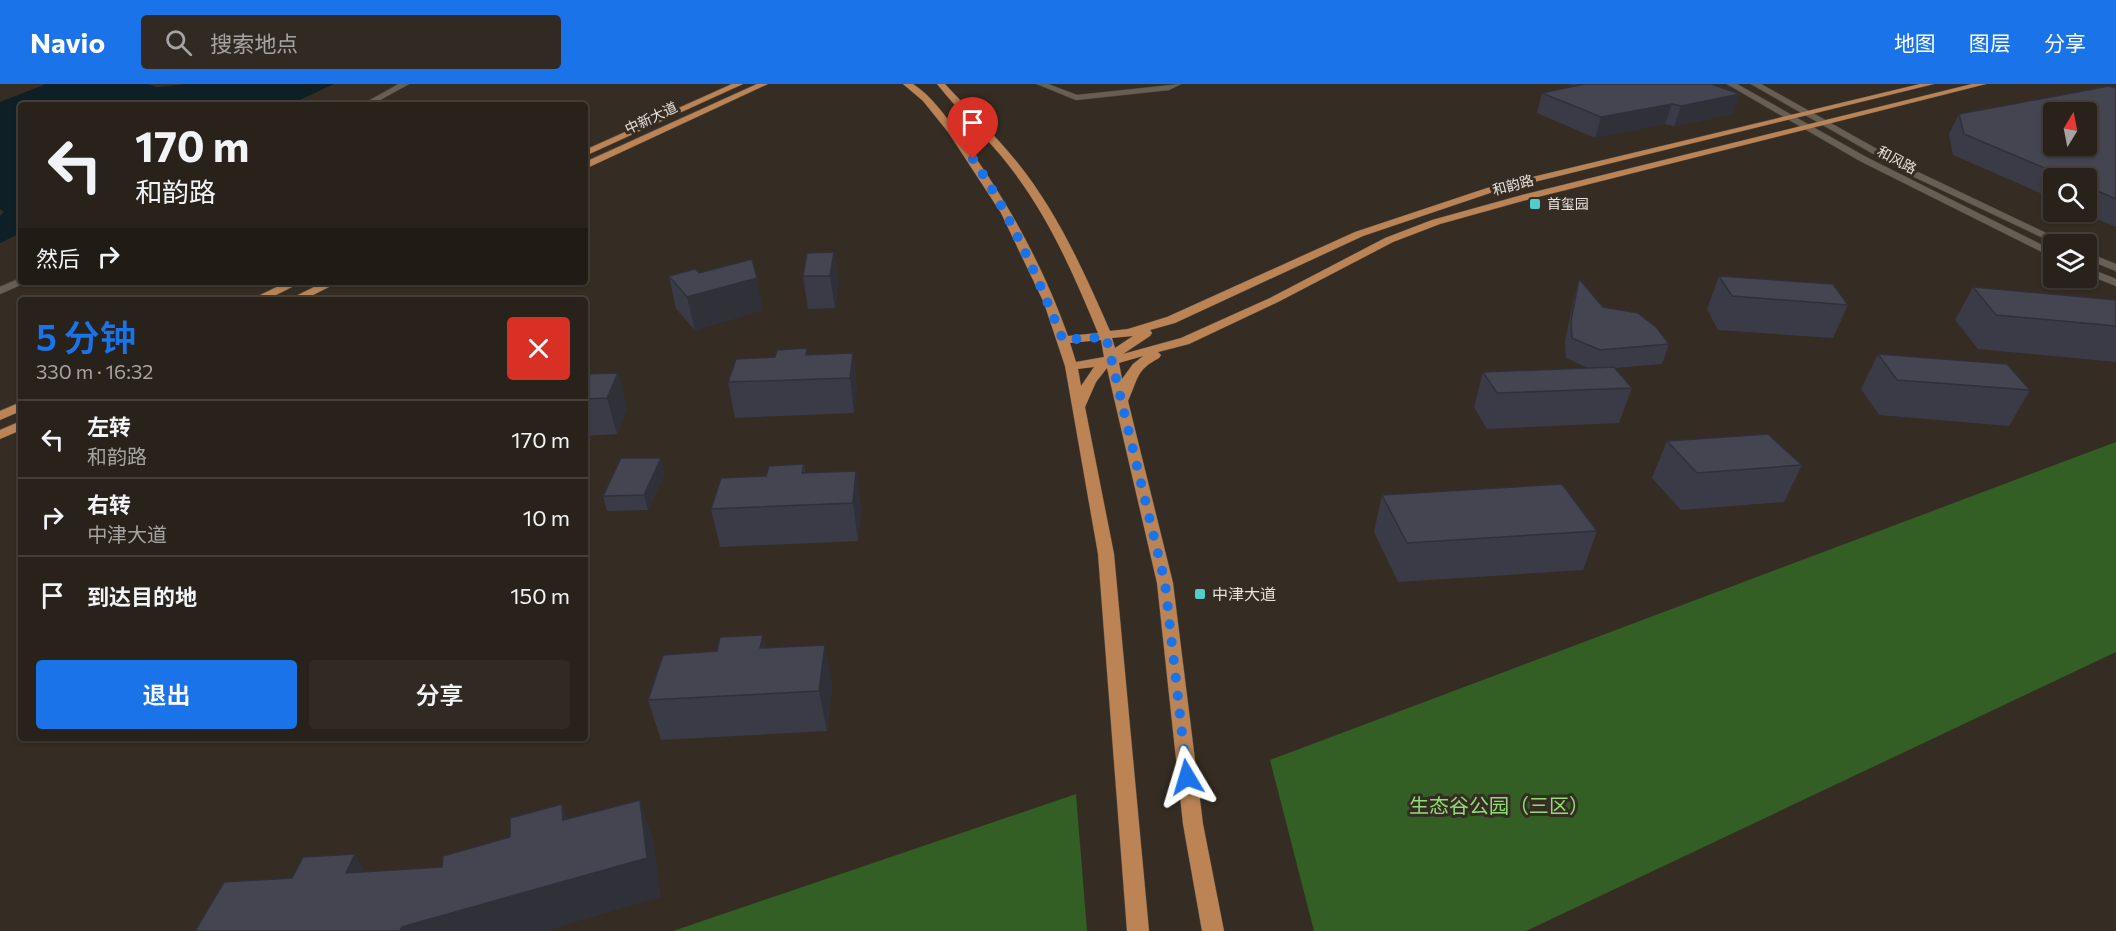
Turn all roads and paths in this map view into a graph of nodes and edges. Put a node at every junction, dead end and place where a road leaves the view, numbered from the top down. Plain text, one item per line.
1 (405, 84) edge
2 (739, 84) edge
3 (764, 84) edge
4 (942, 84) edge
5 (1041, 84) edge
6 (1177, 84) edge
7 (1731, 84) edge
8 (1755, 84) edge
9 (1929, 84) edge
10 (1982, 84) edge
11 (910, 85) edge
12 (371, 102) edge
13 (1809, 114) junction
14 (1792, 118) junction
15 (1826, 124) junction
16 (1809, 128) junction
17 (588, 152) edge
18 (588, 165) edge
19 (2043, 234) edge
20 (2043, 250) edge
21 (2097, 260) edge
22 (2116, 268) edge
23 (2097, 275) edge
24 (18, 282) edge
25 (2116, 283) edge
26 (289, 285) edge
27 (326, 285) edge
28 (0, 291) edge
29 (263, 297) edge
30 (300, 297) edge
31 (1171, 320) junction
32 (1106, 337) junction
33 (1063, 340) junction
34 (1185, 341) junction
35 (1108, 360) junction
36 (1071, 366) junction
37 (1122, 400) junction
38 (18, 407) edge
39 (1078, 408) junction
40 (0, 416) edge
41 (18, 426) edge
42 (0, 435) edge
43 (1138, 931) edge
44 (1213, 931) edge

1 - 12 street
2 - 17 main road, 中新大道
3 - 18 main road, 中新大道
4 - 32 main road
5 - 6 street
7 - 14 street, 和风路
8 - 13 street, 和风路
9 - 13 main road, 和韵路
10 - 15 main road, 和韵路
11 - 33 main road
13 - 14 main road, 和韵路
13 - 15 street, 和风路
14 - 16 street, 和风路
14 - 31 main road, 和韵路
15 - 16 main road, 和韵路
15 - 19 street, 和风路
16 - 20 street, 和风路
16 - 34 main road, 和韵路
21 - 22 street
23 - 25 street
24 - 28 street
26 - 29 main road
27 - 30 main road
31 - 32 main road, 和韵路
31 - 35 main road
32 - 33 main road, 和韵路
32 - 35 main road
33 - 36 main road
34 - 35 main road, 和韵路
34 - 37 main road
35 - 36 main road, 和韵路
35 - 37 main road
35 - 39 main road
36 - 39 main road
37 - 44 main road
38 - 40 main road
39 - 43 main road
41 - 42 main road

